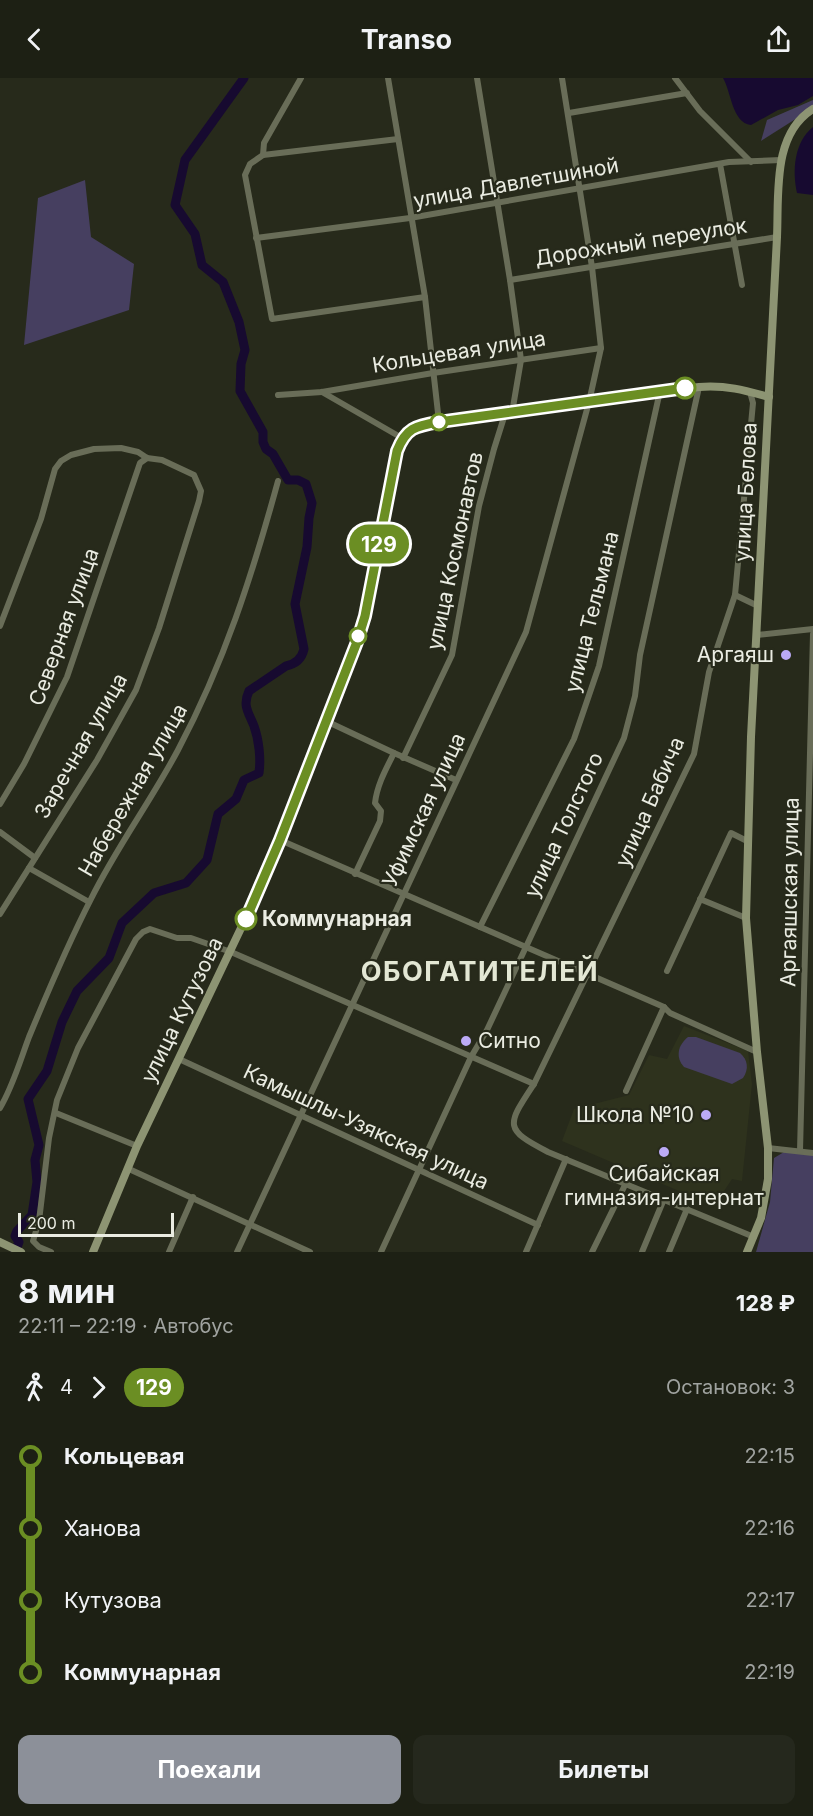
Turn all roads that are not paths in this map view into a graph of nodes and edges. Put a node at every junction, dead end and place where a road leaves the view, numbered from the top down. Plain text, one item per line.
1 (301, 78) edge
2 (387, 78) edge
3 (477, 78) edge
4 (562, 78) edge
5 (675, 78) edge
6 (687, 93) junction
7 (813, 109) edge
8 (568, 113) junction
9 (398, 139) junction
10 (263, 155) junction
11 (781, 160) junction
12 (751, 162) junction
13 (720, 164) junction
14 (580, 189) junction
15 (497, 203) junction
16 (410, 218) junction
17 (777, 237) junction
18 (256, 238) junction
19 (736, 244) junction
20 (592, 267) junction
21 (510, 280) junction
22 (742, 285) dead end
23 (424, 297) junction
24 (601, 348) junction
25 (521, 360) junction
26 (433, 373) junction
27 (699, 387) junction
28 (660, 391) junction
29 (322, 392) junction
30 (750, 392) junction
31 (278, 395) dead end
32 (769, 397) junction
33 (589, 402) junction
34 (509, 414) junction
35 (439, 422) junction
36 (402, 438) junction
37 (147, 458) junction
38 (278, 481) dead end
39 (735, 595) junction
40 (758, 606) junction
41 (0, 626) edge
42 (813, 629) edge
43 (813, 634) edge
44 (757, 635) junction
45 (326, 721) junction
46 (393, 753) junction
47 (403, 758) junction
48 (456, 780) junction
49 (0, 804) edge
50 (0, 832) edge
51 (280, 840) junction
52 (747, 841) junction
53 (35, 858) junction
54 (29, 868) junction
55 (355, 874) junction
56 (810, 875) edge
57 (403, 895) junction
58 (700, 899) junction
59 (89, 902) junction
60 (0, 914) edge
61 (746, 918) junction
62 (480, 927) junction
63 (524, 948) junction
64 (231, 952) junction
65 (667, 970) dead end
66 (588, 974) junction
67 (354, 1005) junction
68 (664, 1007) junction
69 (757, 1052) junction
70 (471, 1057) junction
71 (179, 1059) junction
72 (534, 1084) junction
73 (626, 1092) dead end
74 (0, 1108) edge
75 (56, 1113) junction
76 (302, 1114) junction
77 (138, 1146) junction
78 (768, 1148) junction
79 (800, 1151) junction
80 (813, 1153) edge
81 (566, 1159) junction
82 (129, 1169) junction
83 (420, 1169) junction
84 (626, 1183) junction
85 (193, 1197) junction
86 (664, 1199) junction
87 (687, 1209) junction
88 (250, 1224) junction
89 (538, 1225) junction
90 (754, 1237) junction
91 (0, 1242) edge
92 (21, 1252) edge
93 (51, 1252) edge
94 (93, 1252) edge
95 (169, 1252) edge
96 (237, 1252) edge
97 (310, 1252) edge
98 (381, 1252) edge
99 (526, 1252) edge
100 (592, 1252) edge
101 (642, 1252) edge
102 (669, 1252) edge
103 (747, 1252) edge

1 - 10 street
2 - 9 street
3 - 15 street, улица Космонавтов
4 - 8 street, Уфимская улица
5 - 6 street
6 - 8 street
6 - 12 street
7 - 11 main road, улица Белова
8 - 14 street, Уфимская улица
9 - 10 street
9 - 16 street
10 - 18 street
11 - 12 street, улица Давлетшиной
11 - 17 main road, улица Белова
12 - 13 street, улица Давлетшиной
13 - 14 street, улица Давлетшиной
13 - 19 street
14 - 15 street, улица Давлетшиной
14 - 20 street, Уфимская улица
15 - 16 street, улица Давлетшиной
15 - 21 street, улица Космонавтов
16 - 18 street, улица Давлетшиной
16 - 23 street
17 - 19 street, Дорожный переулок
17 - 32 main road, улица Белова
18 - 23 street
19 - 20 street, Дорожный переулок
19 - 22 street
20 - 21 street, Дорожный переулок
20 - 24 street, Уфимская улица
21 - 25 street, улица Космонавтов
23 - 26 street
24 - 25 street, Кольцевая улица
24 - 33 street, Уфимская улица
25 - 26 street, Кольцевая улица
25 - 34 street, улица Космонавтов
26 - 29 street, Кольцевая улица
26 - 35 street
27 - 28 main road
27 - 30 main road
27 - 63 street, улица Толстого
28 - 33 main road
28 - 62 street, улица Тельмана
29 - 31 street, Кольцевая улица
29 - 36 street
30 - 32 main road
30 - 39 street, улица Бабича
32 - 40 main road, улица Белова
33 - 34 main road
33 - 48 street, Уфимская улица
34 - 35 main road
34 - 47 street, улица Космонавтов
35 - 36 main road
36 - 45 main road, улица Кутузова
37 - 41 street
37 - 49 street, Северная улица
37 - 53 street, Заречная улица
38 - 59 street, Набережная улица
39 - 40 street
39 - 66 street, улица Бабича
40 - 44 main road, улица Белова
42 - 44 street
43 - 56 street, Аргаяшская улица
44 - 52 main road, улица Белова
45 - 46 street
45 - 51 main road, улица Кутузова
46 - 47 street
46 - 55 street
47 - 48 street
48 - 57 street, Уфимская улица
50 - 53 street
51 - 55 street
51 - 64 main road, улица Кутузова
52 - 58 street
52 - 61 main road, улица Белова
53 - 54 street, Заречная улица
54 - 59 street
54 - 60 street, Заречная улица
55 - 57 street
56 - 79 street, Аргаяшская улица
57 - 62 street
57 - 67 street, Уфимская улица
58 - 61 street
58 - 65 street
59 - 74 street, Набережная улица
61 - 69 main road, улица Белова
62 - 63 street
63 - 66 street
63 - 70 street, улица Толстого
64 - 67 street
64 - 71 main road, улица Кутузова
64 - 75 street
66 - 68 street
66 - 72 street, улица Бабича
67 - 70 street
67 - 76 street, Уфимская улица
68 - 69 street
68 - 73 street
69 - 78 main road, улица Белова
70 - 72 street
70 - 83 street, улица Толстого
71 - 76 street, Камышлы-Узякская улица
71 - 77 main road, улица Кутузова
72 - 81 street, улица Бабича
75 - 77 street
75 - 93 street
76 - 83 street, Камышлы-Узякская улица
76 - 88 street, Уфимская улица
77 - 82 main road, улица Кутузова
78 - 79 street
78 - 90 main road, улица Белова
79 - 80 street
81 - 84 street
81 - 89 street
82 - 85 street
82 - 94 main road, улица Кутузова
83 - 89 street, Камышлы-Узякская улица
83 - 98 street, улица Толстого
84 - 86 street
84 - 100 street
85 - 88 street
85 - 95 street
86 - 87 street
86 - 101 street
87 - 90 street
87 - 102 street
88 - 96 street, Уфимская улица
88 - 97 street
89 - 99 street
90 - 103 main road, улица Белова
91 - 92 main road

